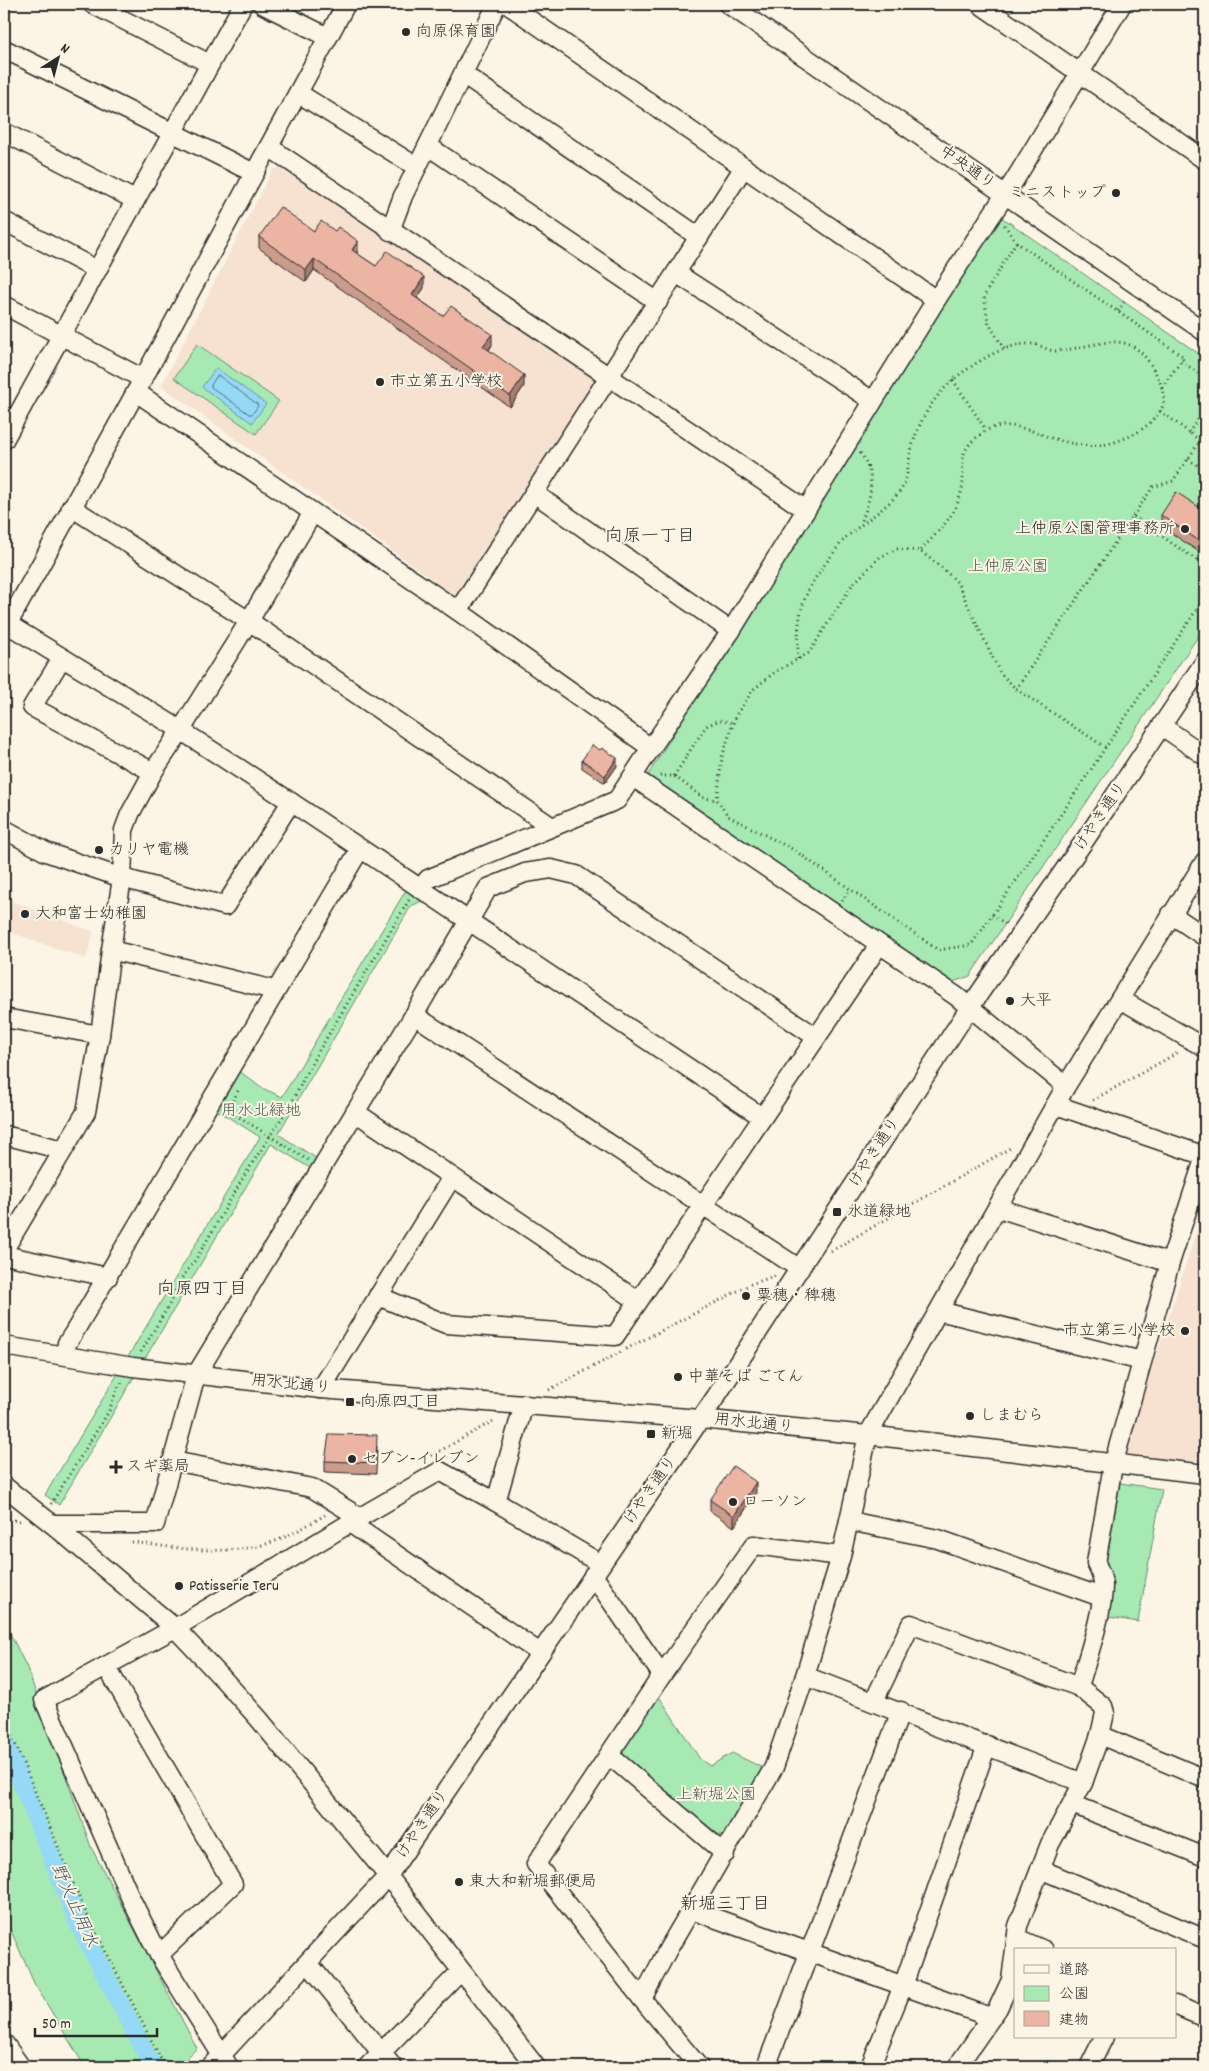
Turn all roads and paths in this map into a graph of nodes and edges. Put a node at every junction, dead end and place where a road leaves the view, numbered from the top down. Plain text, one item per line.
1 (92, 4) edge
2 (243, 4) edge
3 (262, 4) edge
4 (346, 4) edge
5 (497, 4) edge
6 (507, 4) edge
7 (728, 4) edge
8 (980, 4) edge
9 (1122, 4) edge
10 (328, 36) junction
11 (4, 49) edge
12 (210, 64) junction
13 (1079, 73) junction
14 (463, 74) junction
15 (298, 92) junction
16 (173, 131) junction
17 (4, 132) edge
18 (428, 146) junction
19 (268, 147) junction
20 (1205, 160) edge
21 (417, 166) junction
22 (744, 167) junction
23 (254, 172) junction
24 (135, 200) junction
25 (999, 201) junction
26 (4, 221) edge
27 (390, 231) junction
28 (699, 237) junction
29 (1016, 242) junction
30 (97, 270) junction
31 (676, 273) junction
32 (936, 300) junction
33 (658, 302) junction
34 (1124, 302) dead end
35 (4, 305) edge
36 (1118, 311) junction
37 (1205, 332) edge
38 (61, 335) junction
39 (1004, 349) junction
40 (1181, 361) junction
41 (609, 377) junction
42 (1205, 378) edge
43 (953, 380) junction
44 (140, 386) junction
45 (1162, 387) junction
46 (873, 401) junction
47 (1205, 409) edge
48 (11, 411) edge
49 (1160, 411) junction
50 (986, 430) junction
51 (1189, 432) junction
52 (4, 440) edge
53 (848, 441) junction
54 (1188, 459) junction
55 (1205, 470) edge
56 (534, 494) junction
57 (71, 507) junction
58 (806, 510) junction
59 (312, 514) junction
60 (1133, 516) junction
61 (860, 525) junction
62 (920, 552) junction
63 (1205, 566) edge
64 (1205, 597) edge
65 (458, 611) junction
66 (249, 621) junction
67 (5, 626) edge
68 (730, 631) junction
69 (62, 658) junction
70 (798, 659) junction
71 (1205, 661) edge
72 (1016, 689) junction
73 (734, 723) junction
74 (1162, 726) junction
75 (181, 730) junction
76 (1105, 747) junction
77 (651, 748) junction
78 (1205, 756) edge
79 (153, 772) junction
80 (674, 776) dead end
81 (633, 777) junction
82 (291, 802) junction
83 (552, 827) junction
84 (4, 829) edge
85 (360, 849) junction
86 (1205, 861) edge
87 (122, 878) junction
88 (420, 889) junction
89 (1171, 914) junction
90 (992, 915) junction
91 (469, 922) junction
92 (1006, 924) dead end
93 (1205, 937) edge
94 (879, 945) junction
95 (110, 950) junction
96 (274, 990) junction
97 (1120, 999) junction
98 (970, 1007) junction
99 (414, 1015) junction
100 (4, 1018) edge
101 (100, 1035) junction
102 (816, 1037) junction
103 (1200, 1046) edge
104 (224, 1076) junction
105 (1066, 1086) junction
106 (1056, 1105) junction
107 (1073, 1111) junction
108 (356, 1112) junction
109 (762, 1117) junction
110 (4, 1135) edge
111 (270, 1136) junction
112 (1016, 1145) dead end
113 (62, 1150) junction
114 (1205, 1156) edge
115 (322, 1168) junction
116 (452, 1177) junction
117 (703, 1205) junction
118 (998, 1208) junction
119 (4, 1250) edge
120 (826, 1254) dead end
121 (4, 1255) edge
122 (1170, 1264) junction
123 (800, 1269) junction
124 (108, 1277) junction
125 (378, 1296) junction
126 (638, 1301) junction
127 (939, 1311) junction
128 (4, 1346) edge
129 (65, 1355) junction
130 (1142, 1361) junction
131 (133, 1367) junction
132 (190, 1374) junction
133 (321, 1389) junction
134 (524, 1404) junction
135 (499, 1418) dead end
136 (700, 1419) junction
137 (868, 1435) junction
138 (423, 1460) dead end
139 (173, 1461) junction
140 (1113, 1464) junction
141 (1205, 1474) edge
142 (4, 1486) edge
143 (496, 1502) junction
144 (342, 1506) junction
145 (47, 1520) junction
146 (355, 1520) junction
147 (848, 1521) junction
148 (127, 1542) dead end
149 (840, 1556) junction
150 (597, 1570) junction
151 (1101, 1597) junction
152 (175, 1628) junction
153 (540, 1653) junction
154 (106, 1666) junction
155 (662, 1675) junction
156 (806, 1676) junction
157 (1079, 1688) junction
158 (874, 1701) junction
159 (901, 1711) junction
160 (4, 1717) edge
161 (1100, 1735) junction
162 (987, 1745) junction
163 (609, 1755) junction
164 (1205, 1779) edge
165 (1083, 1783) junction
166 (1072, 1804) junction
167 (725, 1854) junction
168 (1205, 1857) edge
169 (1040, 1869) junction
170 (388, 1876) junction
171 (692, 1910) junction
172 (1017, 1938) junction
173 (1205, 1939) edge
174 (1016, 1948) edge
175 (1040, 1948) edge
176 (810, 1953) junction
177 (159, 1954) junction
178 (1014, 1959) edge
179 (308, 1963) junction
180 (460, 1971) junction
181 (903, 1986) junction
182 (642, 1999) junction
183 (1176, 2006) edge
184 (990, 2017) junction
185 (1205, 2018) edge
186 (1104, 2038) edge
187 (4, 2042) edge
188 (381, 2053) junction
189 (220, 2063) edge
190 (21, 2067) edge
191 (165, 2067) edge
192 (366, 2067) edge
193 (393, 2067) edge
194 (536, 2067) edge
195 (699, 2067) edge
196 (766, 2067) edge
197 (870, 2067) edge
198 (959, 2067) edge
199 (1089, 2067) edge

1 - 12 street
2 - 12 street
3 - 10 street
4 - 10 street
5 - 14 street
6 - 22 street
7 - 25 street, 中央通り
8 - 13 street
9 - 13 street
10 - 15 street
11 - 16 street
12 - 16 street
13 - 20 street
13 - 25 street
14 - 18 street
14 - 28 street
15 - 19 street
15 - 21 street
16 - 23 street
16 - 24 street
17 - 24 street
18 - 21 street
18 - 33 street
19 - 23 street
19 - 27 street
21 - 27 street
22 - 28 street
22 - 32 street
23 - 44 street
24 - 30 street
25 - 29 path
25 - 32 street
25 - 37 street, 中央通り
26 - 30 street
27 - 41 street
28 - 31 street
29 - 36 path
29 - 39 path
30 - 38 street
31 - 33 street
31 - 46 street
32 - 46 street
33 - 41 street
34 - 36 path
35 - 38 street
36 - 40 path
38 - 44 street
38 - 48 street
39 - 43 path
39 - 45 path
40 - 42 path
40 - 45 path
41 - 56 street
41 - 58 street
43 - 50 path
43 - 61 path
44 - 57 street
44 - 59 street
45 - 49 path
46 - 53 street
47 - 51 path
48 - 52 street
49 - 50 path
49 - 51 path
50 - 62 path
51 - 54 path
53 - 58 street
53 - 61 path
54 - 55 path
54 - 60 path
56 - 65 street
56 - 68 street
57 - 66 street
57 - 67 street
58 - 68 street
59 - 65 street
59 - 66 street
60 - 63 path
60 - 72 path
61 - 70 path
62 - 70 path
62 - 72 path
64 - 76 path
65 - 77 street
66 - 75 street
66 - 83 street
67 - 69 street
68 - 77 street
69 - 75 street
69 - 79 street
70 - 73 path
71 - 74 street, けやき通り
72 - 76 path
73 - 80 path
73 - 90 path
74 - 78 street
74 - 98 street, けやき通り
75 - 79 street
75 - 82 street
76 - 90 path
77 - 81 street
79 - 87 street
81 - 83 street
81 - 94 street
82 - 85 street
82 - 87 street
83 - 88 street
84 - 87 street
85 - 88 street
85 - 96 street
86 - 89 street
87 - 95 street
88 - 91 street
88 - 111 path
89 - 93 street
89 - 97 street
90 - 92 path
91 - 99 street
91 - 102 street
91 - 109 street
94 - 98 street
94 - 102 street
95 - 96 street
95 - 101 street
96 - 104 street
97 - 103 street
97 - 105 street
98 - 105 street
98 - 123 street, けやき通り
99 - 108 street
99 - 117 street
100 - 101 street
101 - 113 street
102 - 109 street
103 - 107 path
104 - 111 path
104 - 124 street
105 - 106 street
106 - 107 street
106 - 118 street
107 - 114 street
108 - 115 street
108 - 116 street
109 - 117 street
110 - 113 street
111 - 115 path
111 - 131 path
112 - 120 path
113 - 119 street
114 - 122 street
115 - 132 street
116 - 125 street
116 - 126 street
117 - 123 street
117 - 126 street
118 - 122 street
118 - 127 street
121 - 124 street
122 - 130 street
123 - 134 path
123 - 136 street, けやき通り
124 - 129 street
125 - 126 street
125 - 133 street
127 - 130 street
127 - 137 street
128 - 129 street, 用水北通り
129 - 131 street, 用水北通り
130 - 140 street
131 - 132 street, 用水北通り
131 - 145 path
132 - 133 street, 用水北通り
132 - 139 street
133 - 134 street, 用水北通り
134 - 136 street, 用水北通り
134 - 143 street
135 - 138 path
136 - 137 street, 用水北通り
136 - 150 street, けやき通り
137 - 140 street, 用水北通り
137 - 147 street
139 - 144 street
139 - 145 street
140 - 141 street, 用水北通り
140 - 151 street
142 - 145 street
143 - 146 street
143 - 150 street
144 - 146 street
144 - 148 path
145 - 152 street
146 - 152 street
146 - 153 street
147 - 149 street
147 - 151 street
149 - 155 street
149 - 156 street
150 - 153 street, けやき通り
150 - 155 street
151 - 157 street
152 - 154 street
152 - 170 street
153 - 170 street, けやき通り
154 - 177 street
154 - 177 street
155 - 163 street
156 - 158 street
156 - 167 street
157 - 158 street
157 - 161 street
158 - 159 street
159 - 162 street
159 - 176 street
160 - 191 path
161 - 164 street
161 - 165 street
162 - 165 street
162 - 181 street
163 - 167 street
163 - 182 street
165 - 166 street
166 - 168 street
166 - 169 street
167 - 171 street
169 - 172 street
169 - 173 street
170 - 179 street, けやき通り
170 - 180 street
171 - 176 street
171 - 182 street
172 - 174 street
172 - 175 street
176 - 181 street
176 - 196 street
177 - 189 street
178 - 184 street
179 - 188 street
179 - 189 street, けやき通り
180 - 188 street
180 - 194 street
181 - 184 street
181 - 197 street
182 - 195 street
183 - 185 street
184 - 198 street
186 - 199 street
187 - 190 street
188 - 192 street
188 - 193 street

